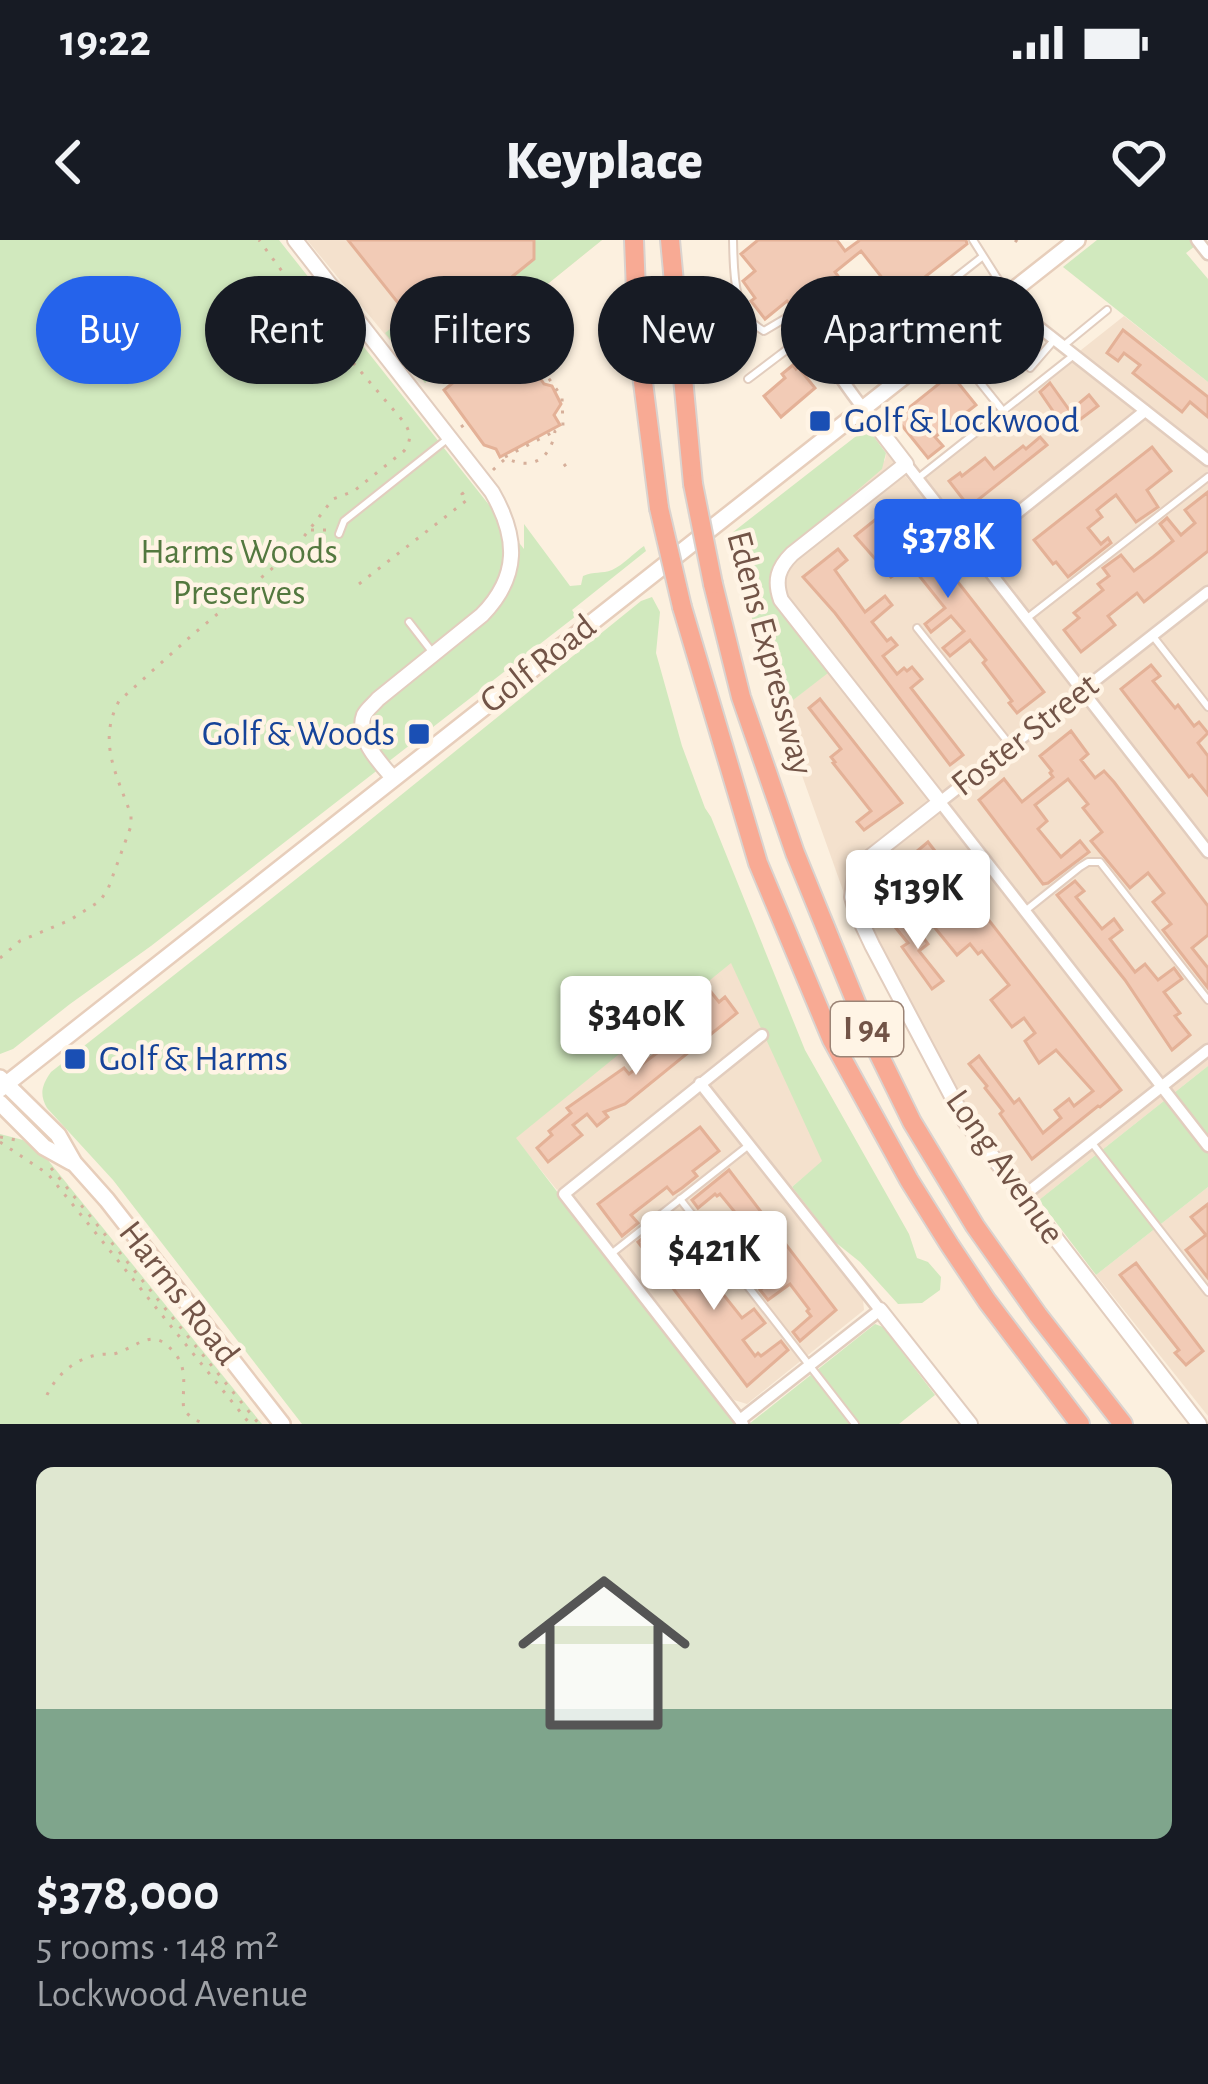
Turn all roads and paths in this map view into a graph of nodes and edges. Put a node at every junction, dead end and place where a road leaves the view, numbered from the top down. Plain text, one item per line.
1 (259, 240) edge
2 (295, 240) edge
3 (634, 240) edge
4 (670, 240) edge
5 (733, 240) edge
6 (973, 240) edge
7 (1015, 240) edge
8 (1077, 240) edge
9 (1197, 240) edge
10 (1023, 247) dead end
11 (1208, 254) edge
12 (982, 257) junction
13 (958, 276) edge
14 (993, 276) edge
15 (1032, 276) edge
16 (1107, 310) dead end
17 (781, 321) edge
18 (1044, 330) edge
19 (1059, 343) junction
20 (781, 351) edge
21 (1074, 355) junction
22 (1044, 356) edge
23 (757, 371) edge
24 (550, 384) edge
25 (843, 384) edge
26 (894, 384) edge
27 (981, 384) edge
28 (863, 409) junction
29 (1003, 411) junction
30 (1145, 412) junction
31 (468, 422) dead end
32 (556, 431) junction
33 (455, 432) junction
34 (550, 450) junction
35 (557, 457) dead end
36 (506, 458) junction
37 (1208, 460) edge
38 (905, 464) junction
39 (493, 470) dead end
40 (1208, 477) edge
41 (917, 479) junction
42 (472, 486) dead end
43 (310, 530) junction
44 (339, 532) joint
45 (972, 549) junction
46 (359, 584) dead end
47 (1208, 592) edge
48 (1026, 619) junction
49 (409, 622) dead end
50 (917, 628) dead end
51 (1152, 635) junction
52 (434, 654) junction
53 (1082, 690) junction
54 (1208, 707) edge
55 (1011, 746) junction
56 (393, 778) junction
57 (940, 802) junction
58 (1208, 853) edge
59 (852, 886) joint
60 (1025, 911) junction
61 (0, 958) edge
62 (1208, 1000) edge
63 (762, 1035) dead end
64 (1208, 1050) edge
65 (700, 1083) junction
66 (2, 1084) edge
67 (1162, 1086) junction
68 (0, 1103) edge
69 (0, 1140) edge
70 (1091, 1142) junction
71 (27, 1145) dead end
72 (749, 1145) junction
73 (1208, 1146) edge
74 (45, 1162) dead end
75 (74, 1163) junction
76 (1022, 1197) junction
77 (680, 1199) junction
78 (610, 1254) junction
79 (1208, 1292) edge
80 (880, 1310) junction
81 (809, 1366) junction
82 (47, 1395) dead end
83 (741, 1422) edge
84 (206, 1424) edge
85 (250, 1424) edge
86 (259, 1424) edge
87 (282, 1424) edge
88 (855, 1424) edge
89 (970, 1424) edge
90 (1080, 1424) edge
91 (1123, 1424) edge
92 (1199, 1424) edge

1 - 43 path
2 - 33 street
3 - 90 highway, Edens Expressway / I 94, bridge
4 - 91 highway, Edens Expressway / I 94, bridge
5 - 17 lane
6 - 12 lane
7 - 10 path
8 - 15 main road, Golf Road
9 - 11 street
12 - 13 lane
12 - 14 lane
16 - 19 lane
18 - 19 street
19 - 21 street
19 - 22 lane
20 - 23 lane
21 - 29 lane
21 - 30 street
24 - 32 path
25 - 28 street
26 - 28 main road, Golf Road
27 - 29 lane
28 - 38 street
28 - 56 main road, Golf Road
29 - 41 lane
30 - 37 street
30 - 45 street
31 - 33 path
32 - 34 path
32 - 36 path
33 - 44 lane
33 - 52 street
34 - 35 path
34 - 36 path
36 - 39 path
38 - 41 street
38 - 57 street
40 - 48 lane
41 - 45 street
42 - 46 path
43 - 44 path
43 - 61 path
45 - 48 street
47 - 51 street, Foster Street
48 - 53 street
49 - 52 lane
50 - 55 lane
51 - 53 street, Foster Street
51 - 54 lane
52 - 56 street
53 - 55 street, Foster Street
53 - 58 street
55 - 57 street, Foster Street
56 - 66 main road, Golf Road
57 - 59 street, Foster Street
57 - 60 street
59 - 76 street, Long Avenue
60 - 62 lane
60 - 67 street
63 - 65 street
64 - 67 street
65 - 72 street
65 - 78 street
66 - 75 main road, Harms Road
67 - 70 street
67 - 73 street
68 - 75 main road, Harms Road
69 - 71 path
69 - 85 path
70 - 76 street
70 - 79 lane
72 - 77 lane
72 - 80 street
74 - 86 path
75 - 87 main road, Harms Road
76 - 92 street, Long Avenue
77 - 78 lane
77 - 81 lane
78 - 83 street
80 - 81 street
80 - 89 street
81 - 83 street
81 - 88 lane
82 - 84 path

